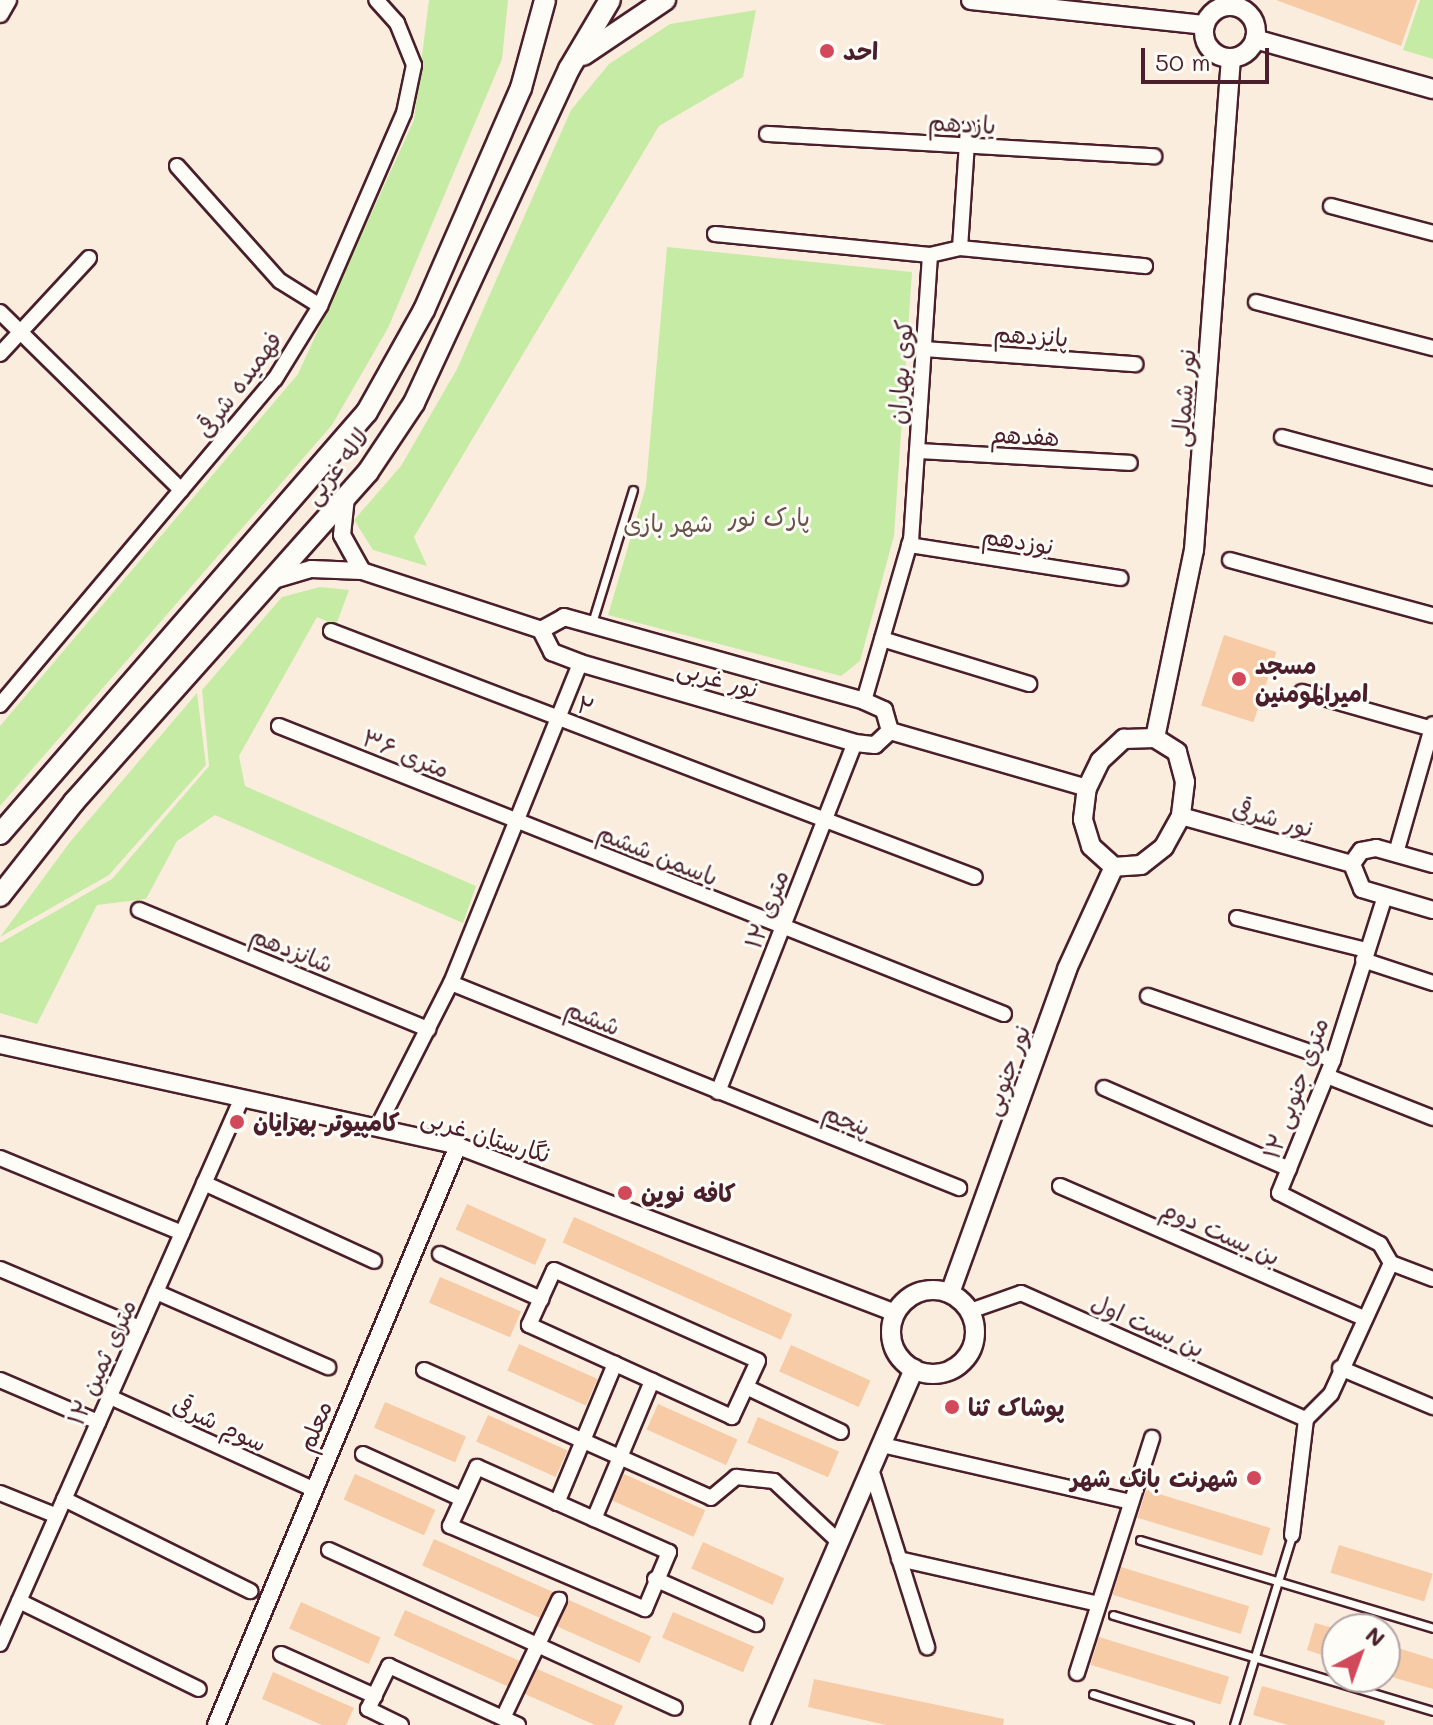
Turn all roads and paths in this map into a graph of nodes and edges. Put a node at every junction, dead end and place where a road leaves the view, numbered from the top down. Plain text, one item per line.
1 (8, 0) edge
2 (376, 0) edge
3 (545, 0) edge
4 (610, 0) edge
5 (665, 0) edge
6 (971, 0) edge
7 (1228, 3) edge
8 (0, 14) edge
9 (1204, 25) junction
10 (1255, 39) junction
11 (1231, 58) junction
12 (569, 69) junction
13 (1433, 89) edge
14 (968, 129) dead end
15 (767, 134) dead end
16 (968, 145) junction
17 (1154, 156) dead end
18 (177, 166) dead end
19 (1331, 206) dead end
20 (1433, 233) edge
21 (715, 234) dead end
22 (960, 248) junction
23 (930, 255) junction
24 (89, 258) dead end
25 (1145, 266) dead end
26 (1256, 302) dead end
27 (320, 306) junction
28 (0, 312) edge
29 (20, 332) junction
30 (1433, 348) edge
31 (924, 349) junction
32 (0, 354) edge
33 (1135, 364) dead end
34 (1282, 437) dead end
35 (917, 451) junction
36 (1130, 463) dead end
37 (1433, 478) edge
38 (181, 490) junction
39 (633, 490) dead end
40 (346, 499) junction
41 (909, 545) junction
42 (1230, 560) dead end
43 (362, 571) junction
44 (1120, 578) dead end
45 (270, 581) junction
46 (1433, 615) edge
47 (592, 623) junction
48 (541, 630) junction
49 (331, 631) dead end
50 (882, 639) junction
51 (580, 663) junction
52 (1029, 684) dead end
53 (1302, 692) dead end
54 (864, 701) junction
55 (0, 705) edge
56 (558, 718) junction
57 (279, 726) dead end
58 (1433, 727) edge
59 (890, 731) junction
60 (1155, 738) junction
61 (855, 743) junction
62 (1087, 788) junction
63 (1181, 816) junction
64 (825, 819) junction
65 (516, 822) junction
66 (0, 834) edge
67 (1396, 853) junction
68 (1352, 864) junction
69 (1433, 864) edge
70 (1114, 867) junction
71 (975, 877) dead end
72 (0, 896) edge
73 (1385, 896) junction
74 (139, 910) dead end
75 (1433, 910) edge
76 (1237, 918) dead end
77 (783, 927) junction
78 (1364, 955) junction
79 (451, 983) junction
80 (1433, 983) edge
81 (1148, 996) dead end
82 (1004, 1014) dead end
83 (428, 1029) junction
84 (0, 1045) edge
85 (1333, 1060) junction
86 (1327, 1076) junction
87 (1104, 1088) dead end
88 (718, 1092) junction
89 (242, 1098) junction
90 (1433, 1118) edge
91 (377, 1128) junction
92 (458, 1146) junction
93 (0, 1158) edge
94 (1289, 1169) junction
95 (204, 1183) junction
96 (1060, 1186) dead end
97 (959, 1188) dead end
98 (182, 1233) junction
99 (440, 1254) dead end
100 (374, 1261) dead end
101 (1391, 1263) junction
102 (0, 1269) edge
103 (1433, 1279) edge
104 (156, 1292) junction
105 (950, 1293) junction
106 (541, 1299) junction
107 (970, 1311) junction
108 (895, 1313) junction
109 (1364, 1318) junction
110 (140, 1328) junction
111 (615, 1364) junction
112 (328, 1367) dead end
113 (1340, 1368) junction
114 (914, 1369) junction
115 (424, 1370) dead end
116 (0, 1380) edge
117 (652, 1381) junction
118 (746, 1387) junction
119 (110, 1397) junction
120 (1433, 1407) edge
121 (1306, 1419) junction
122 (98, 1422) junction
123 (841, 1432) dead end
124 (1152, 1438) dead end
125 (583, 1441) junction
126 (882, 1445) junction
127 (363, 1454) dead end
128 (617, 1456) junction
129 (871, 1469) junction
130 (313, 1489) junction
131 (0, 1493) edge
132 (64, 1499) junction
133 (462, 1499) junction
134 (1131, 1502) junction
135 (557, 1503) junction
136 (57, 1516) junction
137 (594, 1519) junction
138 (1292, 1535) joint
139 (1140, 1540) dead end
140 (839, 1542) junction
141 (329, 1550) dead end
142 (899, 1559) junction
143 (655, 1579) junction
144 (1276, 1582) junction
145 (250, 1591) dead end
146 (559, 1600) dead end
147 (1098, 1604) junction
148 (11, 1607) edge
149 (1113, 1615) dead end
150 (756, 1624) dead end
151 (1433, 1628) edge
152 (0, 1644) edge
153 (537, 1646) junction
154 (927, 1647) dead end
155 (281, 1654) dead end
156 (1253, 1661) junction
157 (1077, 1673) dead end
158 (199, 1689) dead end
159 (1093, 1694) dead end
160 (375, 1696) junction
161 (675, 1708) dead end
162 (1433, 1711) edge
163 (503, 1718) junction
164 (216, 1725) edge
165 (401, 1725) edge
166 (518, 1725) edge
167 (760, 1725) edge
168 (1189, 1725) edge
169 (1234, 1725) edge

1 - 8 street
2 - 27 street, فهمیده شرقی
3 - 66 main road, لاله غربی
4 - 12 main road, لاله غربی
5 - 12 main road
6 - 9 main road
7 - 9 main road
7 - 10 main road
9 - 11 main road
10 - 11 main road
10 - 13 main road
11 - 60 main road, نور شمالی
12 - 40 main road, لاله غربی
14 - 16 street
15 - 16 street, یازدهم
16 - 17 street, یازدهم
16 - 22 street
18 - 27 street
19 - 20 street
21 - 23 street
22 - 23 street
22 - 25 street
23 - 31 street, کوی بهاران
24 - 29 street
26 - 30 street
27 - 38 street, فهمیده شرقی
28 - 29 street
29 - 32 street
29 - 38 street
31 - 33 street, پانزدهم
31 - 35 street, کوی بهاران
34 - 37 street
35 - 36 street, هفدهم
35 - 41 street, کوی بهاران
38 - 55 street, فهمیده شرقی
39 - 47 lane
40 - 43 street
40 - 45 main road, لاله غربی
41 - 44 street, نوزدهم
41 - 50 street, کوی بهاران
42 - 46 street
43 - 45 street, نور غربی
43 - 48 street, نور غربی
45 - 72 main road, لاله غربی
47 - 48 street, نور غربی
47 - 54 street, نور غربی
48 - 51 street, نور غربی
49 - 56 street, ۲
50 - 52 street
50 - 54 street, کوی بهاران
51 - 56 street
51 - 61 street, نور غربی
53 - 58 street
54 - 59 street
56 - 64 street, ۲
56 - 65 street
57 - 65 street, ۳۶ متری
58 - 67 street
59 - 61 street
59 - 62 street
60 - 62 main road
60 - 63 main road
61 - 64 street, ۱۲ متری
62 - 70 main road
63 - 68 street, نور شرقی
63 - 70 main road
64 - 71 street, ۲
64 - 77 street, ۱۲ متری
65 - 77 street, یاسمن ششم
65 - 79 street
67 - 68 street
67 - 69 street
68 - 73 street
70 - 105 main road, نور جنوبی
73 - 75 street
73 - 78 street, ۱۲ متری جنوبی
74 - 83 street, شانزدهم
76 - 78 street
77 - 82 street
77 - 88 street, ۱۲ متری
78 - 80 street
78 - 85 street, ۱۲ متری جنوبی
79 - 83 street
79 - 88 street, ششم
81 - 85 street
83 - 91 street
84 - 89 street, نگارستان غربی
85 - 86 street, ۱۲ متری جنوبی
86 - 90 street
86 - 94 street, ۱۲ متری جنوبی
87 - 94 street
88 - 97 street, پنجم
89 - 91 street, نگارستان غربی
89 - 95 street, ۱۲ متری ثمین
91 - 92 street, نگارستان غربی
92 - 108 street, نگارستان غربی
92 - 130 street, معلم
93 - 98 street
94 - 101 street, ۱۲ متری جنوبی
95 - 98 street, ۱۲ متری ثمین
95 - 100 street
96 - 109 street, بن بست دوم
98 - 104 street, ۱۲ متری ثمین
99 - 106 street
101 - 103 street
101 - 109 street
102 - 110 street
104 - 110 street, ۱۲ متری ثمین
104 - 112 street
105 - 107 main road
105 - 108 main road
106 - 111 street
106 - 118 street
107 - 114 main road
107 - 121 street, بن بست اول
108 - 114 main road
109 - 113 street
110 - 119 street, ۱۲ متری ثمین
111 - 117 street
111 - 125 street
113 - 120 street
113 - 121 street
114 - 126 main road
115 - 125 street
116 - 122 street
117 - 118 street
117 - 128 street
118 - 123 street
119 - 122 street, ۱۲ متری ثمین
119 - 130 street, سوم شرقی
121 - 138 street
122 - 132 street, ۱۲ متری ثمین
124 - 134 street
125 - 128 street
125 - 135 street
126 - 129 main road
126 - 134 street
127 - 133 street
128 - 137 street
128 - 140 street
129 - 140 main road
129 - 142 street
130 - 164 street, معلم
131 - 136 street
132 - 136 street, ۱۲ متری ثمین
132 - 145 street
133 - 135 street
133 - 143 street
134 - 147 street
135 - 137 street
136 - 148 street, ۱۲ متری ثمین
137 - 143 street
138 - 144 lane
139 - 144 lane
140 - 167 main road
141 - 153 street
142 - 147 street
142 - 154 street
143 - 150 street
144 - 151 lane
144 - 156 lane
146 - 153 street
147 - 157 street
148 - 152 street, ۱۲ متری ثمین
148 - 158 street
149 - 156 lane
153 - 161 street
153 - 163 street
155 - 160 street
156 - 162 lane
156 - 169 lane
159 - 168 lane
160 - 163 street
160 - 165 street
163 - 166 street

